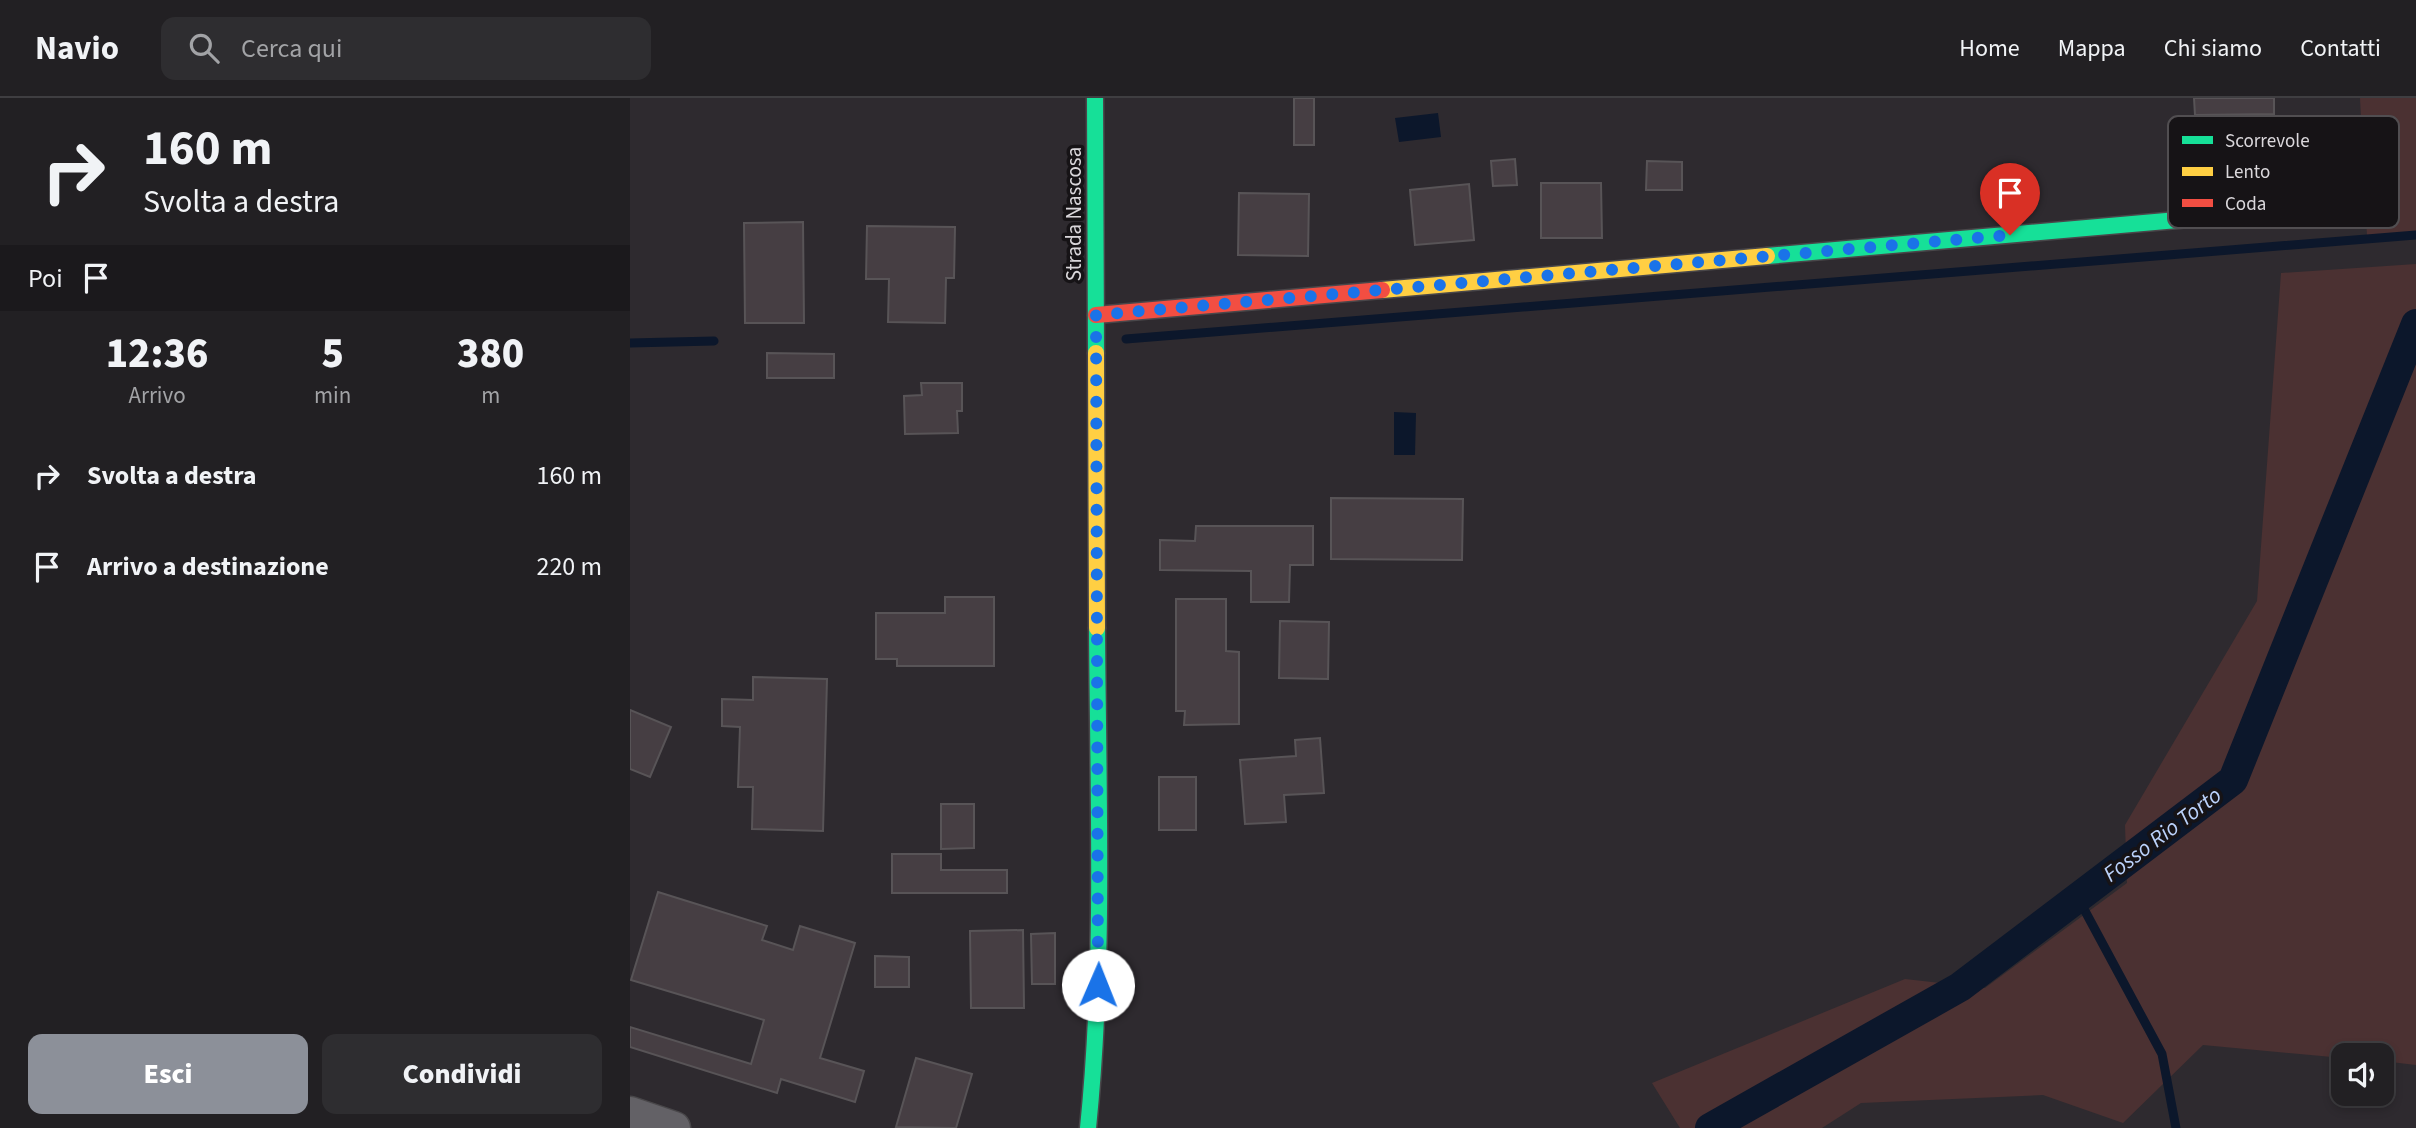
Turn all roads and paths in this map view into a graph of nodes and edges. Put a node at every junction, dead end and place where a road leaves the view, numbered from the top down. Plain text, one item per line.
1 (1095, 98) edge
2 (2168, 221) edge
3 (1096, 315) junction
4 (630, 1113) edge
5 (674, 1128) edge
6 (1088, 1128) edge

1 - 3 street, Strada Nascosa
2 - 3 street
3 - 6 street, Strada Nascosa
4 - 5 street

